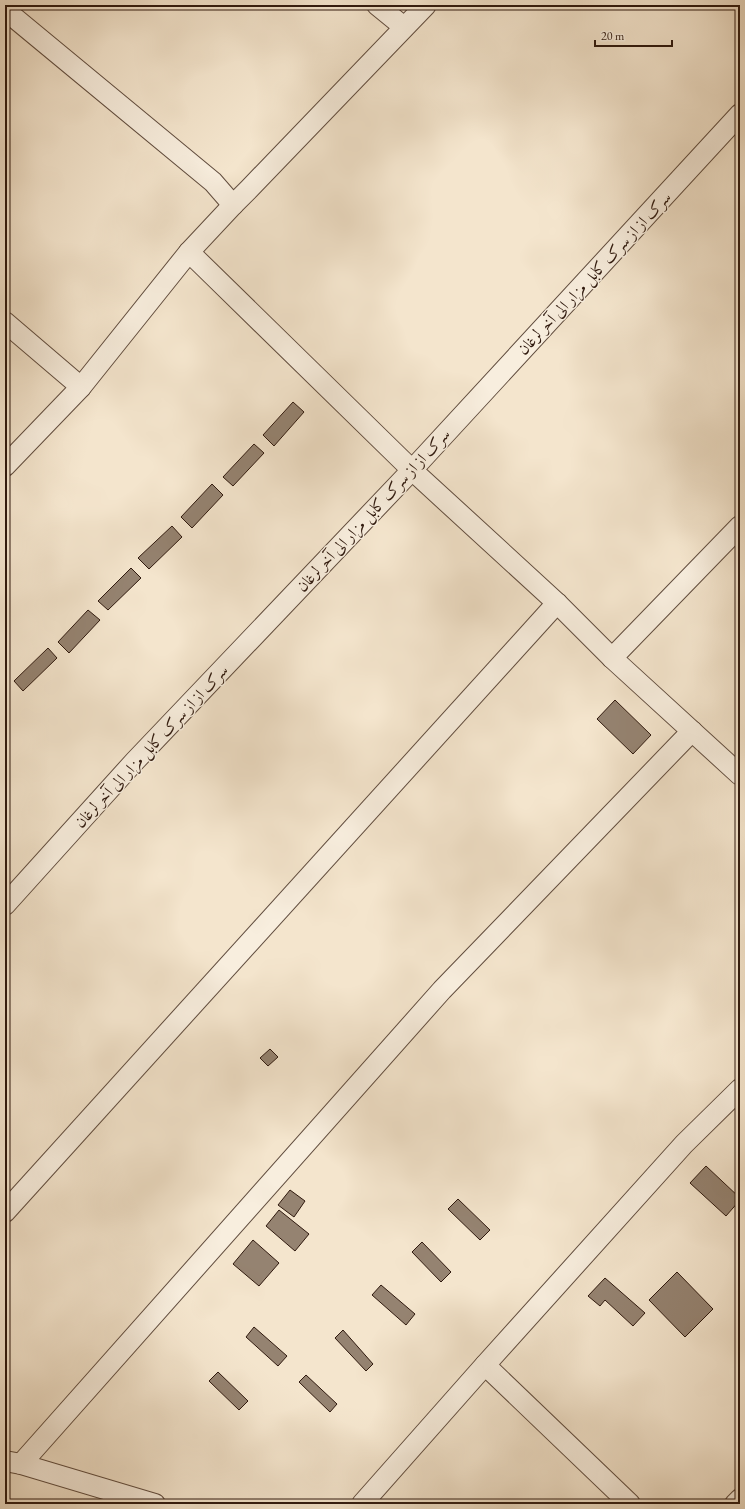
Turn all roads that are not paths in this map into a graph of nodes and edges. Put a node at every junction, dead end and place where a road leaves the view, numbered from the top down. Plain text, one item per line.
1 (377, 5) edge
2 (426, 5) edge
3 (5, 10) edge
4 (404, 27) junction
5 (740, 114) edge
6 (233, 204) junction
7 (189, 252) junction
8 (5, 322) edge
9 (81, 387) junction
10 (5, 466) edge
11 (412, 470) junction
12 (740, 526) edge
13 (557, 602) junction
14 (612, 658) junction
15 (692, 731) junction
16 (740, 774) edge
17 (5, 905) edge
18 (740, 1089) edge
19 (5, 1212) edge
20 (485, 1364) junction
21 (13, 1462) edge
22 (740, 1499) edge
23 (155, 1504) edge
24 (362, 1504) edge
25 (630, 1504) edge
26 (735, 1504) edge

1 - 4 street
2 - 4 street
3 - 6 street
4 - 6 street
5 - 11 street, سرک از از سرک کابل مزار الی آخر لرغان
6 - 7 street
7 - 9 street
7 - 11 street
8 - 9 street
9 - 10 street
11 - 13 street
11 - 17 street, سرک از از سرک کابل مزار الی آخر لرغان
12 - 14 street
13 - 14 street
13 - 19 street
14 - 15 street
15 - 16 street
15 - 21 street
18 - 20 street
20 - 24 street
20 - 25 street
21 - 23 street
22 - 26 street

